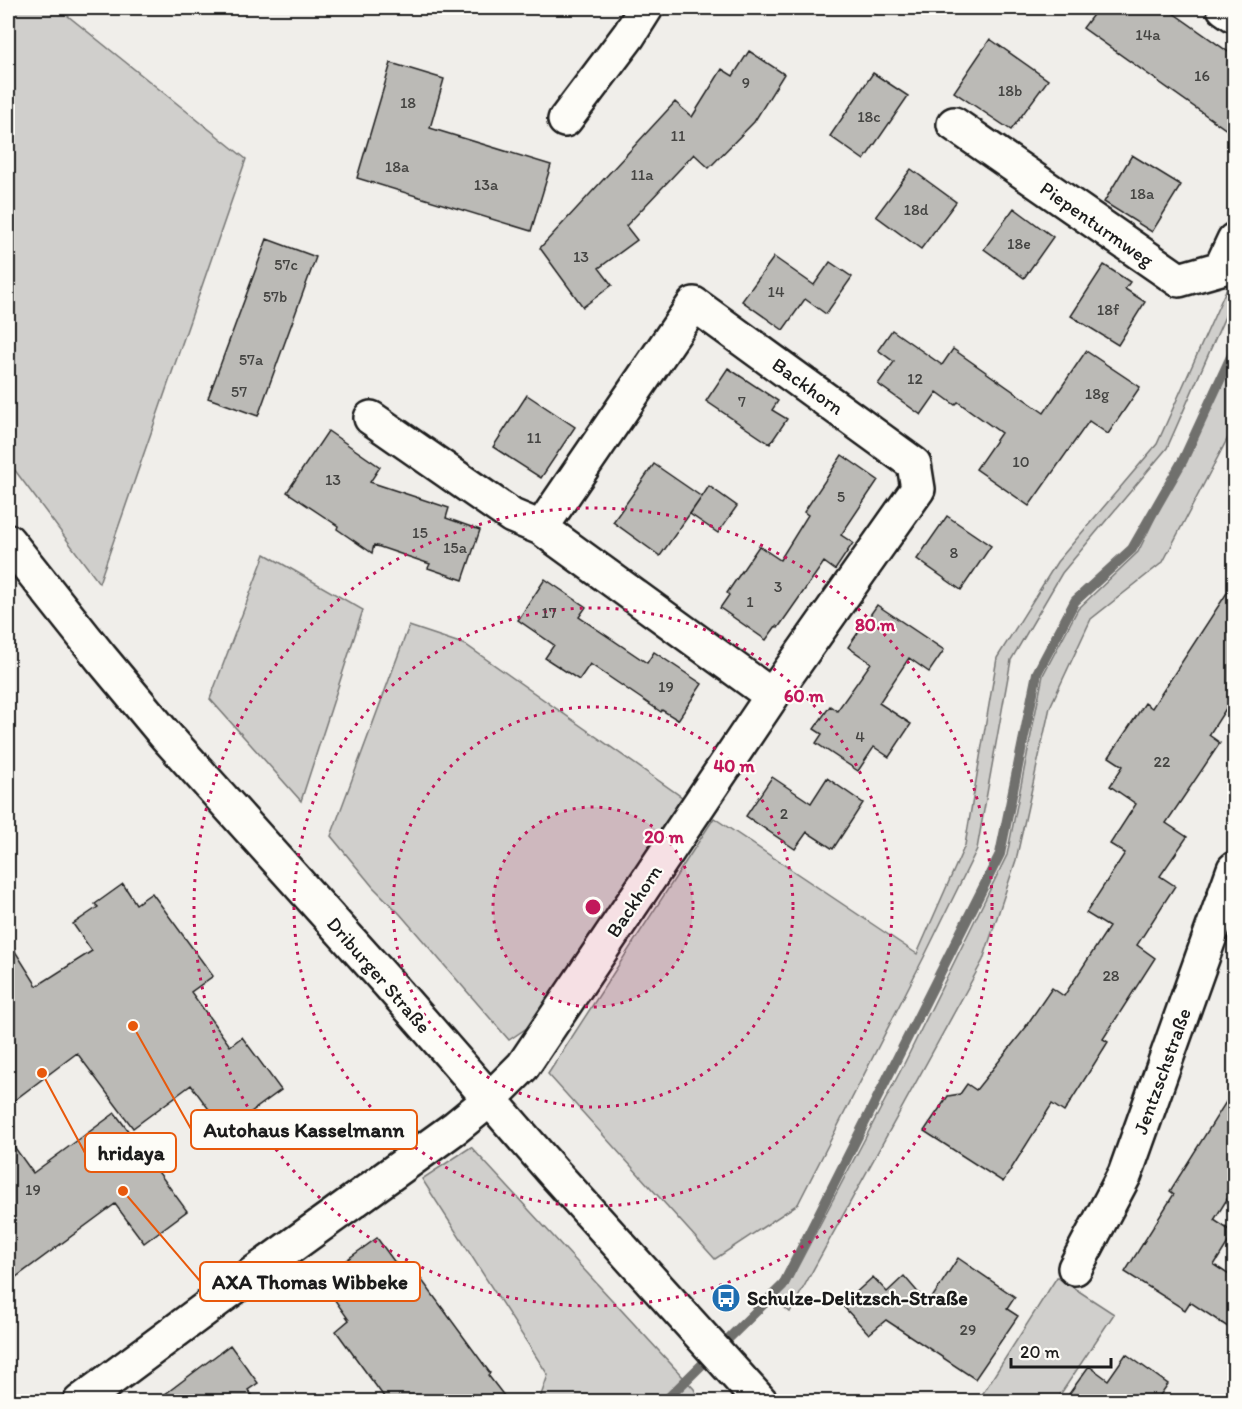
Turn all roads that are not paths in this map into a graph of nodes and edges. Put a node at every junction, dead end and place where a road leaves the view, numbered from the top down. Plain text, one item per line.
1 (646, 8) edge
2 (1224, 8) edge
3 (1234, 15) edge
4 (565, 120) dead end
5 (954, 124) dead end
6 (1234, 240) edge
7 (371, 418) dead end
8 (541, 528) junction
9 (8, 540) edge
10 (772, 696) junction
11 (1234, 869) edge
12 (489, 1100) junction
13 (1075, 1268) dead end
14 (80, 1401) edge
15 (760, 1401) edge

1 - 4 street
2 - 3 street
5 - 6 street, Piepenturmweg
7 - 8 street
8 - 10 street
8 - 10 street, Backhorn
9 - 12 street, Driburger Straße
10 - 12 street, Backhorn
11 - 13 street, Jentzschstraße
12 - 14 street
12 - 15 street, Driburger Straße

